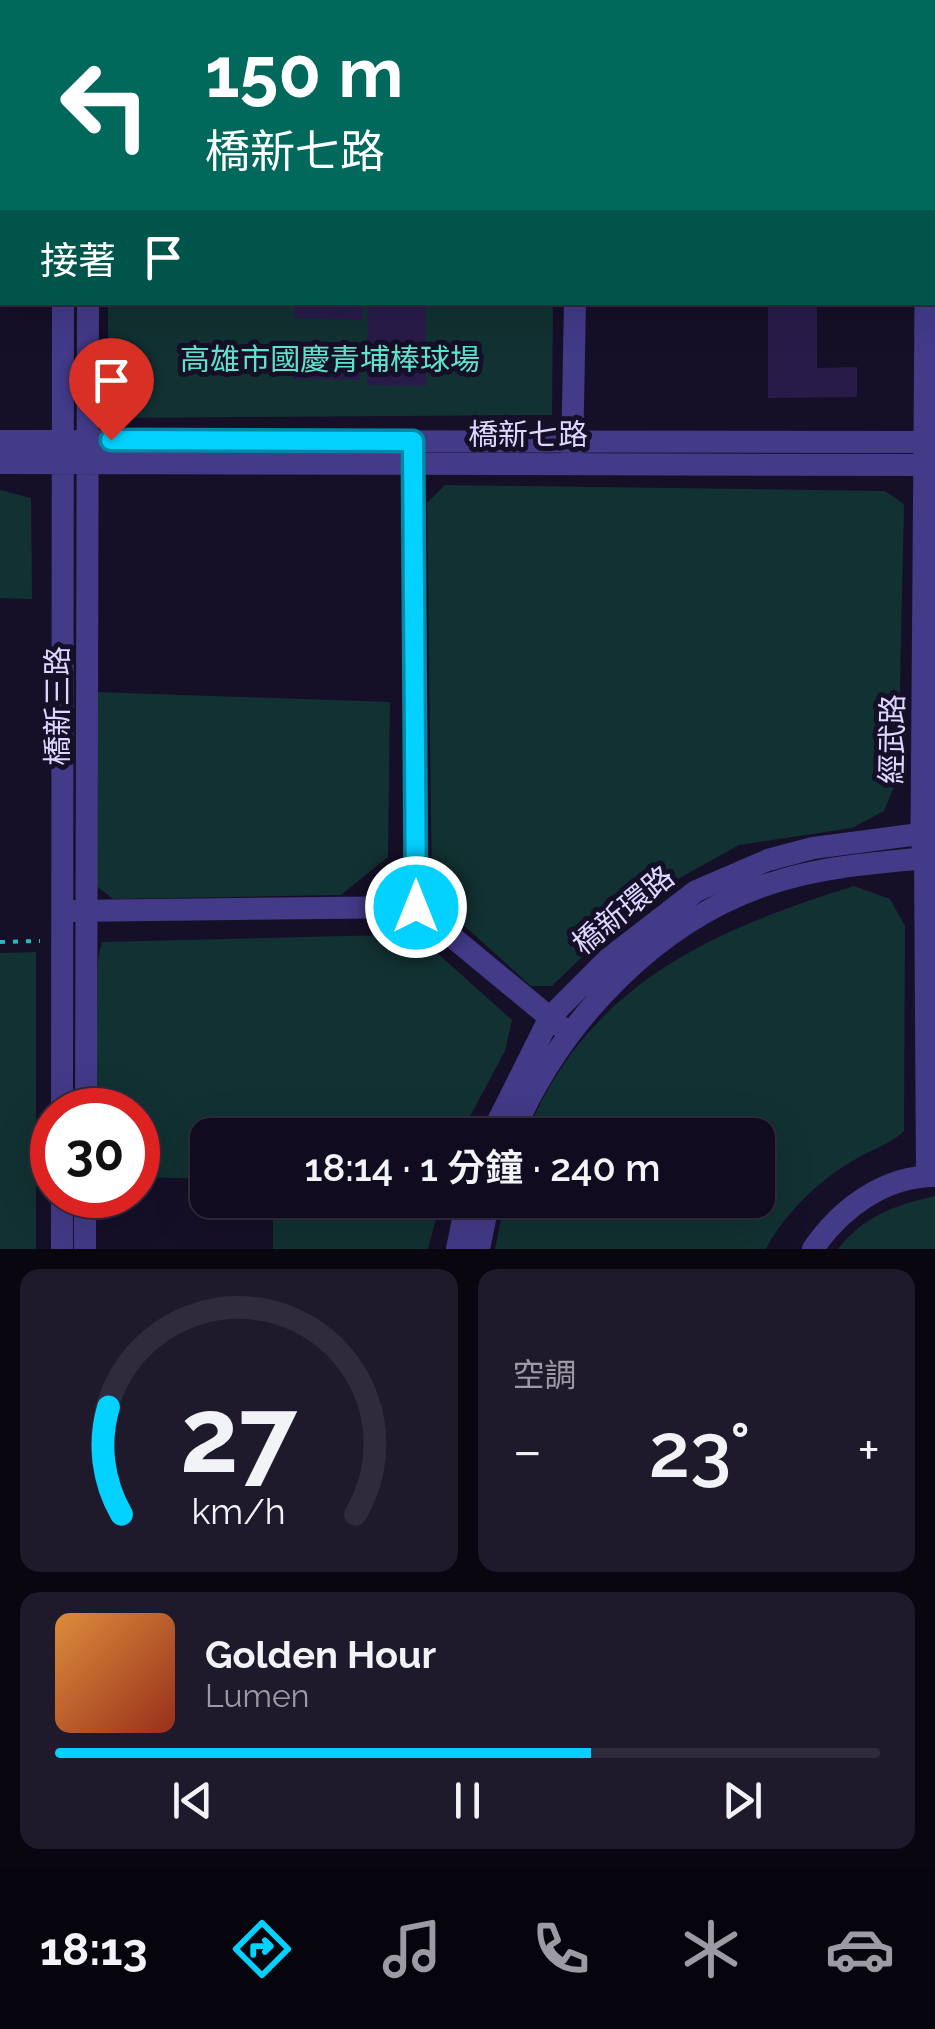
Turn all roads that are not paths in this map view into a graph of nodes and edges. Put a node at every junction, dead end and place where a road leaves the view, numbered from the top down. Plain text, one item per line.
1 (63, 305) edge
2 (88, 305) edge
3 (575, 305) edge
4 (927, 305) edge
5 (0, 440) edge
6 (63, 452) junction
7 (88, 452) junction
8 (413, 453) junction
9 (572, 453) junction
10 (931, 453) edge
11 (0, 464) edge
12 (929, 831) edge
13 (930, 858) edge
14 (416, 907) junction
15 (62, 911) junction
16 (86, 911) junction
17 (559, 1025) junction
18 (62, 1088) edge
19 (86, 1088) edge
20 (502, 1118) edge
21 (519, 1118) edge
22 (931, 1176) edge
23 (62, 1218) edge
24 (86, 1218) edge
25 (463, 1218) edge
26 (486, 1218) edge
27 (62, 1249) edge
28 (85, 1249) edge
29 (457, 1249) edge
30 (478, 1249) edge
31 (813, 1249) edge

1 - 6 street, 橋新三路
2 - 7 street, 橋新三路
3 - 9 street
4 - 10 street, 經武路
5 - 6 street, 橋新七路
6 - 7 street, 橋新七路
6 - 11 street, 橋新七路
6 - 15 street, 橋新三路
7 - 8 street, 橋新七路
7 - 16 street, 橋新三路
8 - 9 street, 橋新七路
8 - 14 street
9 - 10 street, 橋新七路
10 - 12 street, 經武路
12 - 13 street, 經武路
12 - 17 street, 橋新環路
13 - 17 street, 橋新環路
13 - 22 street, 經武路
14 - 16 street
14 - 17 street
15 - 16 street
15 - 18 street, 橋新三路
16 - 19 street, 橋新三路
17 - 20 street, 橋新環路
17 - 21 street, 橋新環路
22 - 31 street
23 - 27 street
24 - 28 street
25 - 29 street
26 - 30 street

